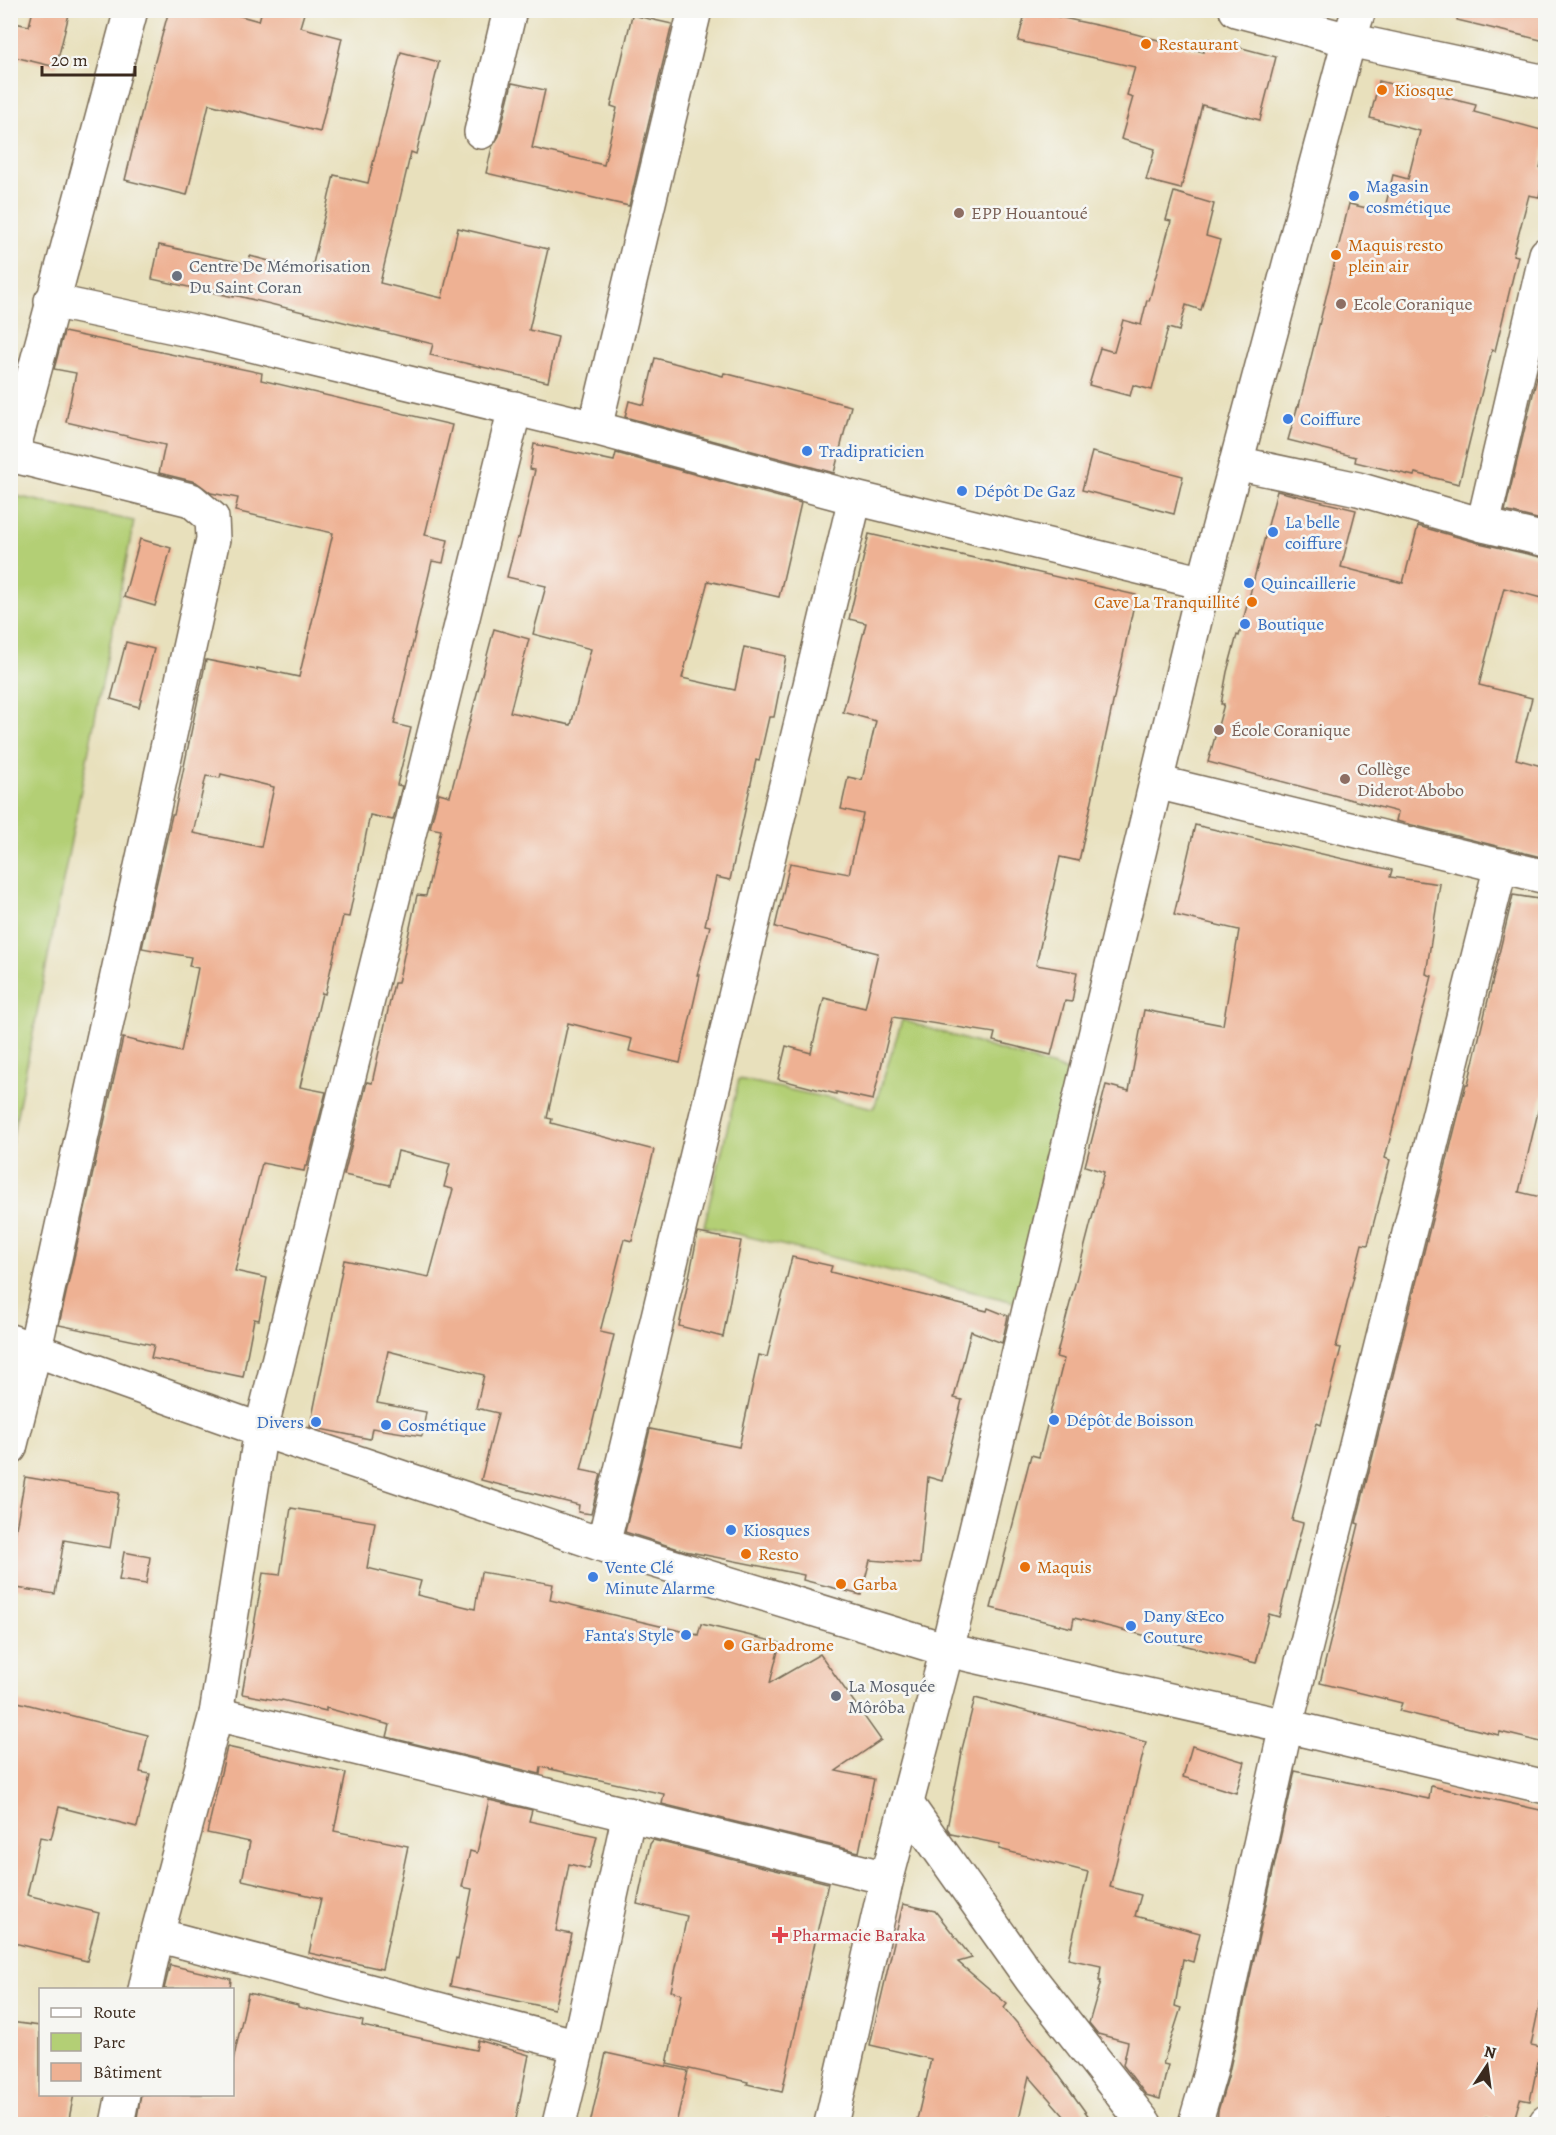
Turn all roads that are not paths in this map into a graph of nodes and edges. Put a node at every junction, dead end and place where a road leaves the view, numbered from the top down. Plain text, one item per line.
1 (131, 10) edge
2 (510, 10) edge
3 (695, 10) edge
4 (1236, 10) edge
5 (1354, 25) edge
6 (1545, 82) edge
7 (481, 132) dead end
8 (1545, 254) edge
9 (51, 301) junction
10 (515, 408) junction
11 (596, 428) junction
12 (11, 455) edge
13 (1236, 463) junction
14 (855, 498) junction
15 (1483, 525) junction
16 (1545, 540) edge
17 (1204, 583) junction
18 (1156, 782) junction
19 (1501, 865) junction
20 (1545, 877) edge
21 (23, 1345) edge
22 (261, 1430) junction
23 (10, 1448) edge
24 (603, 1545) junction
25 (947, 1650) junction
26 (216, 1714) junction
27 (1286, 1726) junction
28 (1545, 1787) edge
29 (907, 1804) junction
30 (629, 1814) junction
31 (887, 1878) junction
32 (157, 1935) junction
33 (145, 1988) edge
34 (578, 2046) junction
35 (123, 2096) edge
36 (117, 2124) edge
37 (559, 2124) edge
38 (831, 2124) edge
39 (1145, 2124) edge
40 (1195, 2124) edge

1 - 9 street
2 - 7 street
3 - 11 street
4 - 5 street
5 - 6 street
5 - 13 street
8 - 15 street
9 - 10 street
9 - 12 street
10 - 11 street
10 - 22 street
11 - 14 street
12 - 21 street
13 - 15 street
13 - 17 street
14 - 17 street
14 - 24 street
15 - 16 street
17 - 18 street
18 - 19 street
18 - 25 street
19 - 20 street
19 - 27 street
21 - 22 street
21 - 23 street
22 - 24 street
22 - 26 street
24 - 25 street
25 - 27 street
25 - 29 street
26 - 30 street
26 - 32 street
27 - 28 street
27 - 40 street
29 - 31 street
29 - 39 street
30 - 31 street
30 - 34 street
31 - 38 street
32 - 33 street
32 - 34 street
34 - 37 street
35 - 36 street

